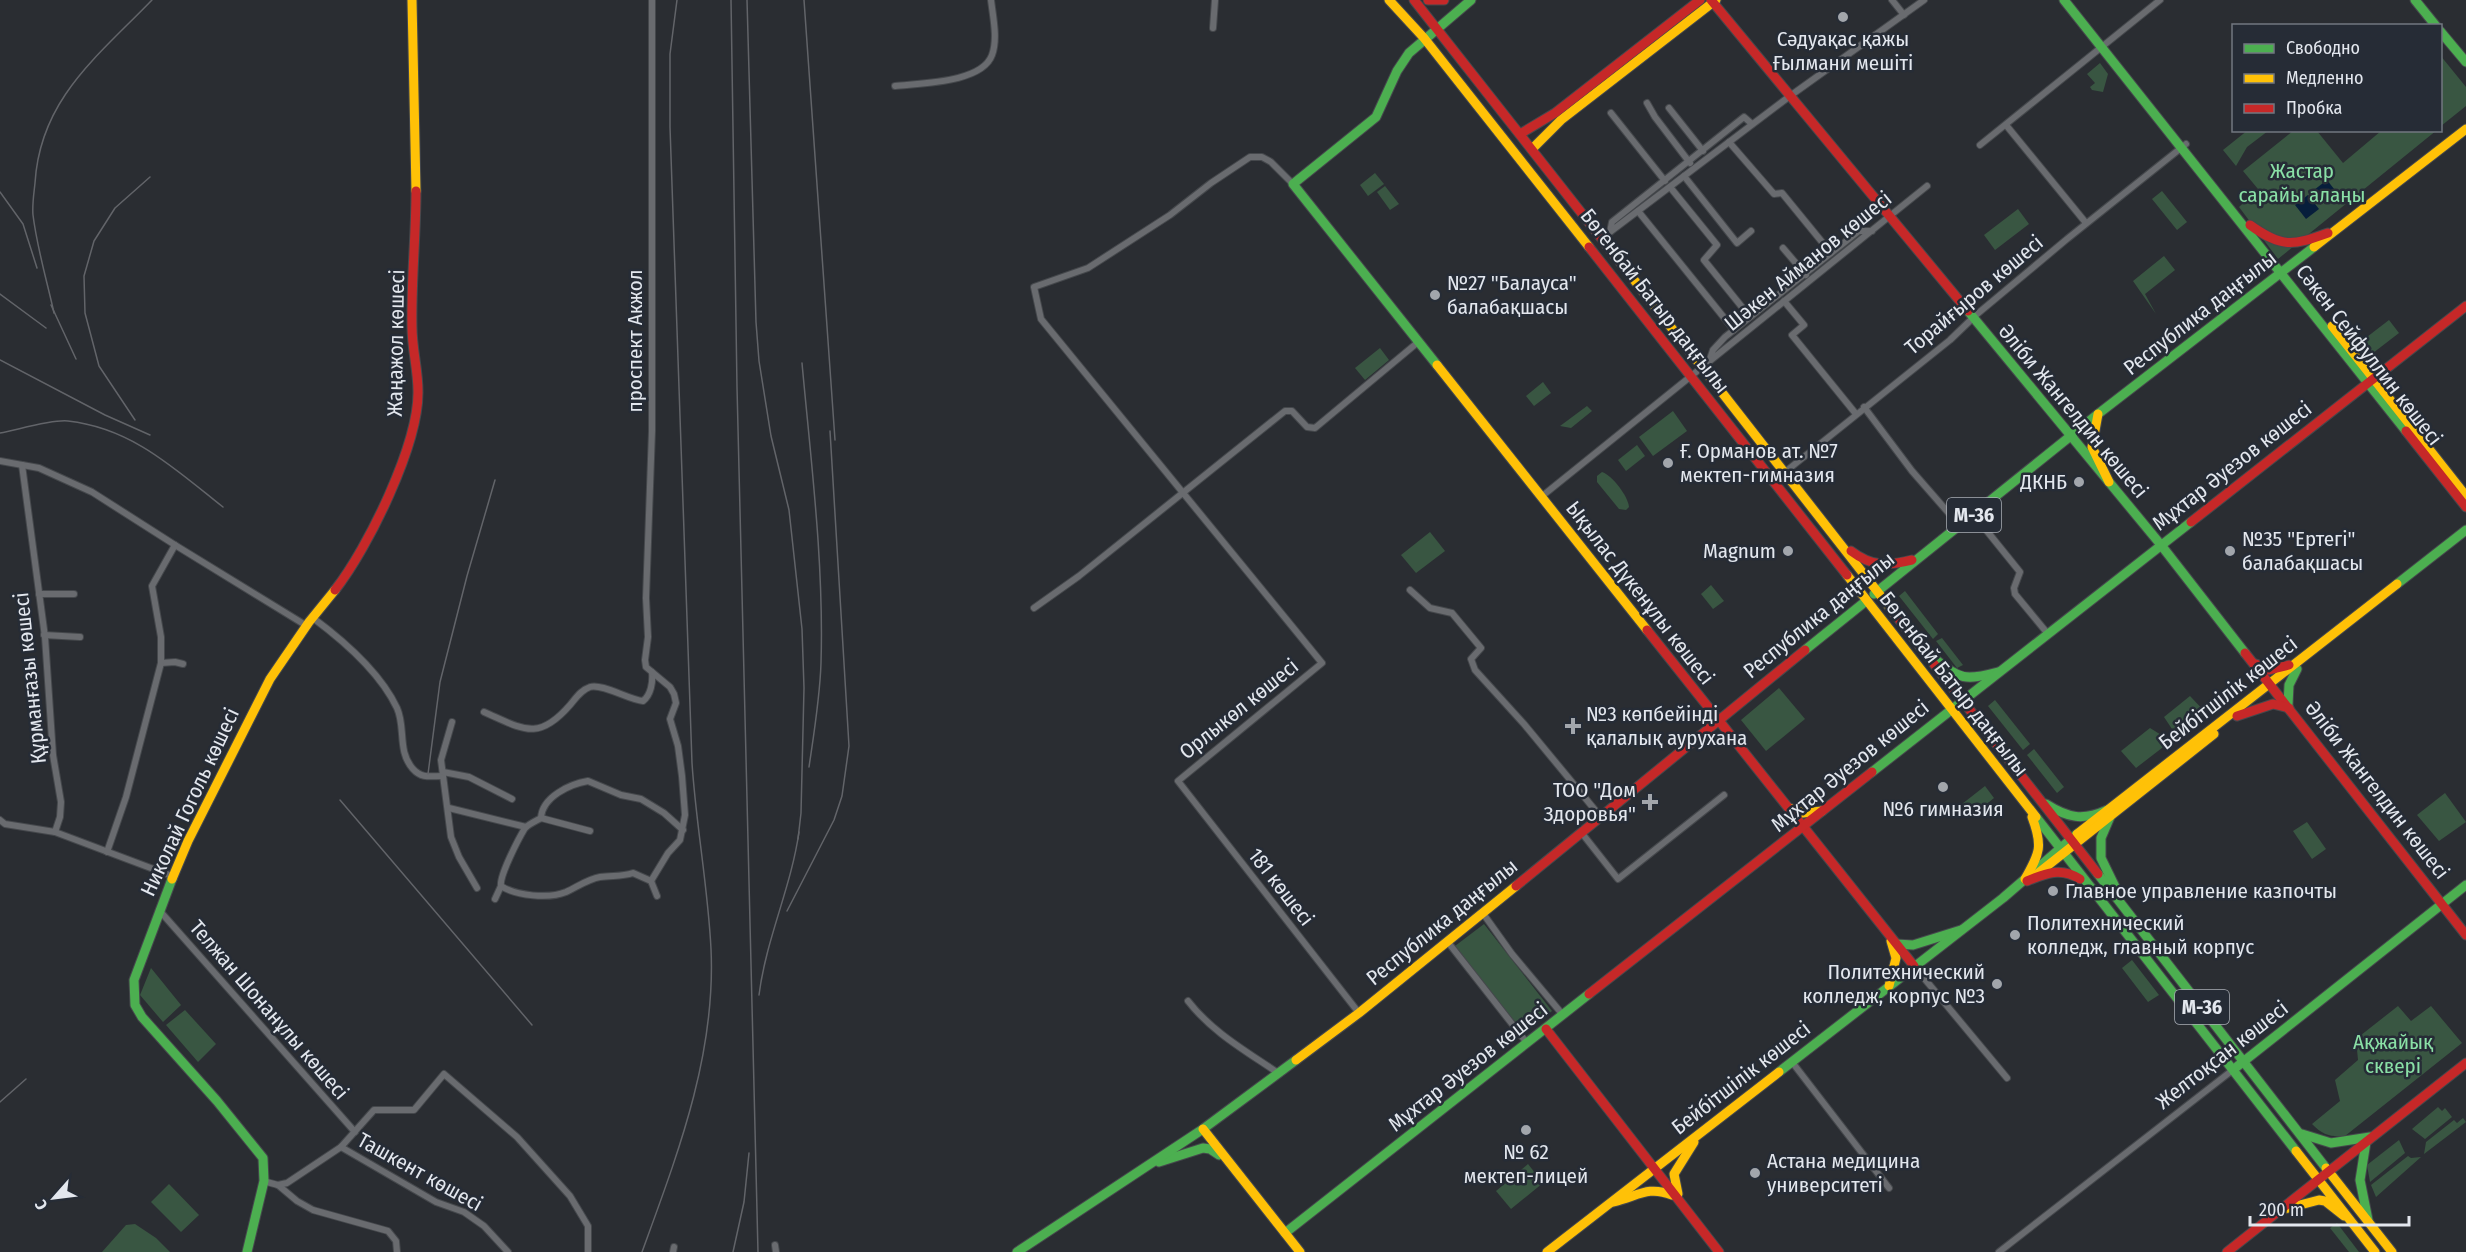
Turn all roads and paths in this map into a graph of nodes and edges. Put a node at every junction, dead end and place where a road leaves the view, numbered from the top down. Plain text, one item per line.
1 (412, 0) edge
2 (652, 0) edge
3 (991, 0) edge
4 (1215, 0) edge
5 (1389, 0) edge
6 (1414, 0) edge
7 (1428, 0) edge
8 (1444, 0) edge
9 (1471, 0) edge
10 (1700, 0) edge
11 (1892, 0) edge
12 (1924, 0) edge
13 (2064, 0) edge
14 (2070, 0) edge
15 (2160, 0) edge
16 (2415, 0) edge
17 (1713, 1) edge
18 (1904, 15) junction
19 (2434, 24) edge
20 (1437, 27) junction
21 (1213, 28) dead end
22 (2442, 33) edge
23 (1424, 38) junction
24 (2104, 47) junction
25 (2466, 62) edge
26 (895, 86) dead end
27 (1790, 96) junction
28 (1647, 103) dead end
29 (1669, 108) dead end
30 (1611, 113) dead end
31 (1558, 116) junction
32 (1752, 124) junction
33 (2006, 125) junction
34 (2466, 129) edge
35 (1520, 134) junction
36 (1729, 142) junction
37 (2184, 145) junction
38 (1980, 146) dead end
39 (1532, 148) junction
40 (1703, 151) junction
41 (1689, 162) junction
42 (1694, 169) junction
43 (1684, 176) junction
44 (1665, 180) junction
45 (1293, 184) junction
46 (1928, 186) dead end
47 (1670, 187) junction
48 (1638, 211) junction
49 (1890, 217) junction
50 (2086, 223) junction
51 (2250, 225) junction
52 (2336, 230) junction
53 (1751, 231) dead end
54 (1873, 231) junction
55 (1610, 232) junction
56 (1602, 238) junction
57 (1783, 248) dead end
58 (1831, 253) junction
59 (2284, 271) junction
60 (1805, 274) junction
61 (1810, 280) junction
62 (1784, 301) junction
63 (2466, 306) edge
64 (1750, 317) junction
65 (1972, 318) junction
66 (1734, 330) junction
67 (1417, 343) junction
68 (1706, 363) junction
69 (1692, 376) junction
70 (2371, 380) junction
71 (1864, 407) junction
72 (1856, 414) junction
73 (2098, 414) junction
74 (2071, 437) junction
75 (0, 461) edge
76 (22, 465) junction
77 (1785, 472) junction
78 (2109, 482) junction
79 (1184, 492) junction
80 (2466, 496) edge
81 (1541, 497) junction
82 (2466, 507) edge
83 (1976, 517) junction
84 (1960, 526) junction
85 (2466, 530) edge
86 (2466, 537) edge
87 (1836, 539) junction
88 (175, 545) junction
89 (2161, 545) junction
90 (1915, 560) junction
91 (1410, 590) dead end
92 (1879, 593) junction
93 (39, 594) junction
94 (74, 594) dead end
95 (1866, 601) junction
96 (1034, 608) dead end
97 (310, 622) junction
98 (2048, 634) junction
99 (45, 635) junction
100 (80, 637) dead end
101 (1924, 651) junction
102 (2304, 656) junction
103 (161, 663) junction
104 (183, 664) dead end
105 (2255, 664) junction
106 (2297, 669) junction
107 (1998, 672) junction
108 (652, 676) junction
109 (2272, 685) junction
110 (1962, 700) junction
111 (2289, 707) junction
112 (1951, 708) junction
113 (484, 712) dead end
114 (2237, 716) junction
115 (1718, 720) junction
116 (452, 722) dead end
117 (443, 774) junction
118 (1178, 781) joint
119 (1724, 795) dead end
120 (512, 799) dead end
121 (2040, 801) junction
122 (1788, 807) junction
123 (2027, 807) junction
124 (449, 808) junction
125 (1825, 810) junction
126 (2109, 814) junction
127 (1600, 816) junction
128 (541, 818) junction
129 (0, 820) edge
130 (526, 827) junction
131 (1803, 827) junction
132 (683, 830) junction
133 (590, 831) dead end
134 (55, 832) junction
135 (1581, 832) junction
136 (2073, 842) junction
137 (2061, 851) junction
138 (107, 852) junction
139 (172, 876) junction
140 (2026, 880) junction
141 (651, 881) junction
142 (2088, 884) junction
143 (2466, 885) edge
144 (501, 886) junction
145 (477, 888) dead end
146 (657, 896) dead end
147 (495, 899) dead end
148 (2442, 904) junction
149 (2122, 906) junction
150 (159, 910) junction
151 (1482, 912) junction
152 (1961, 930) junction
153 (1888, 933) junction
154 (2466, 935) edge
155 (1448, 941) junction
156 (1896, 944) junction
157 (1914, 966) junction
158 (1889, 986) junction
159 (1188, 1001) dead end
160 (1359, 1013) junction
161 (1563, 1015) junction
162 (1545, 1029) junction
163 (1527, 1043) junction
164 (2244, 1061) junction
165 (1792, 1062) junction
166 (2466, 1063) edge
167 (2234, 1069) junction
168 (1278, 1073) junction
169 (2007, 1078) dead end
170 (1203, 1129) junction
171 (355, 1132) junction
172 (2302, 1134) junction
173 (1698, 1135) junction
174 (2369, 1140) junction
175 (341, 1147) junction
176 (1231, 1166) junction
177 (1146, 1167) junction
178 (1654, 1169) junction
179 (2330, 1170) junction
180 (2319, 1178) junction
181 (263, 1181) junction
182 (278, 1185) junction
183 (1889, 1188) dead end
184 (1675, 1196) junction
185 (1610, 1202) junction
186 (1685, 1209) junction
187 (2278, 1211) junction
188 (2368, 1221) junction
189 (2353, 1223) junction
190 (1285, 1233) junction
191 (247, 1252) edge
192 (397, 1252) edge
193 (508, 1252) edge
194 (588, 1252) edge
195 (1017, 1252) edge
196 (1300, 1252) edge
197 (1547, 1252) edge
198 (1719, 1252) edge
199 (1999, 1252) edge
200 (2227, 1252) edge
201 (2375, 1252) edge
202 (2392, 1252) edge

1 - 97 main road, Жаңажол көшесі
2 - 108 street, проспект Акжол
3 - 26 street
4 - 21 street
5 - 23 main road, Бөгенбай Батыр даңғылы
6 - 20 main road, Бөгенбай Батыр даңғылы
7 - 8 main road
9 - 20 main road
10 - 31 main road
11 - 18 street
12 - 18 street
13 - 24 main road, Сәкен Сейфуллин көшесі
14 - 24 main road, Сәкен Сейфуллин көшесі
15 - 24 street
16 - 19 main road
17 - 27 main road, Әліби Жангелдин көшесі
17 - 31 main road
18 - 27 street
20 - 23 main road
20 - 35 main road, Бөгенбай Батыр даңғылы
22 - 25 main road
23 - 45 main road
23 - 69 main road, Бөгенбай Батыр даңғылы
24 - 33 street
24 - 37 main road, Сәкен Сейфуллин көшесі
27 - 32 street
27 - 49 main road, Әліби Жангелдин көшесі
28 - 41 street
29 - 40 street
30 - 44 street
31 - 35 main road
31 - 39 main road
32 - 36 street
32 - 40 street
33 - 38 street
33 - 50 street
34 - 52 main road, Республика даңғылы / M-36
35 - 39 main road, Бөгенбай Батыр даңғылы
36 - 42 street
36 - 58 street
37 - 50 street, Торайғыров көшесі
37 - 51 main road, Сәкен Сейфуллин көшесі
37 - 59 main road, Сәкен Сейфуллин көшесі
39 - 56 main road, Бөгенбай Батыр даңғылы
40 - 41 street
41 - 42 street
41 - 44 street
42 - 43 street
43 - 47 street
43 - 53 street
44 - 55 street
45 - 67 main road, Ықылас Дүкенұлы көшесі
45 - 79 street
46 - 49 street, Шәкен Айманов көшесі
47 - 48 street
47 - 64 street
48 - 55 street
48 - 66 street
49 - 54 street, Шәкен Айманов көшесі
49 - 65 main road, Әліби Жангелдин көшесі
50 - 65 street, Торайғыров көшесі
51 - 52 main road
51 - 59 main road, Сәкен Сейфуллин көшесі
52 - 59 main road, Республика даңғылы / M-36
54 - 58 street
54 - 61 street, Шәкен Айманов көшесі
55 - 56 street
56 - 68 main road, Бөгенбай Батыр даңғылы
57 - 60 street
58 - 60 street
59 - 70 main road, Сәкен Сейфуллин көшесі
59 - 73 main road, Республика даңғылы / M-36
60 - 61 street
60 - 64 street
61 - 62 street, Шәкен Айманов көшесі
62 - 68 street, Шәкен Айманов көшесі
62 - 72 street
63 - 70 main road, Мұхтар Әуезов көшесі
64 - 66 street
65 - 71 street, Торайғыров көшесі
65 - 74 main road, Әліби Жангелдин көшесі
66 - 68 street
67 - 79 street
67 - 81 main road, Ықылас Дүкенұлы көшесі
68 - 69 street, Шәкен Айманов көшесі
68 - 77 main road, Бөгенбай Батыр даңғылы
69 - 81 street, Шәкен Айманов көшесі
69 - 95 main road, Бөгенбай Батыр даңғылы
70 - 80 main road, Сәкен Сейфуллин көшесі
70 - 82 main road, Сәкен Сейфуллин көшесі
70 - 89 main road, Мұхтар Әуезов көшесі
71 - 72 street, Торайғыров көшесі
71 - 84 street
72 - 77 street, Торайғыров көшесі
73 - 74 main road, Республика даңғылы / M-36
73 - 78 main road
74 - 78 main road, Әліби Жангелдин көшесі
74 - 83 main road, Республика даңғылы / M-36
75 - 76 street
76 - 88 street
76 - 93 street, Құрманғазы көшесі
77 - 87 main road, Бөгенбай Батыр даңғылы
78 - 89 main road, Әліби Жангелдин көшесі
79 - 96 street
79 - 118 street, Орлыкөл көшесі
81 - 115 main road, Ықылас Дүкенұлы көшесі
83 - 84 main road, Республика даңғылы / M-36
83 - 98 street
84 - 90 main road, Республика даңғылы / M-36
85 - 102 main road, Бейбітшілік көшесі
86 - 106 main road, Бейбітшілік көшесі
87 - 90 main road
87 - 92 main road, Бөгенбай Батыр даңғылы
88 - 97 street
88 - 103 street
89 - 98 main road, Мұхтар Әуезов көшесі
89 - 105 main road, Әліби Жангелдин көшесі
90 - 92 main road, Республика даңғылы / M-36
91 - 127 street
92 - 95 main road, Республика даңғылы / M-36
92 - 101 main road, Бөгенбай Батыр даңғылы / M-36
93 - 94 street
93 - 99 street, Құрманғазы көшесі
95 - 112 main road, Бөгенбай Батыр даңғылы / M-36
95 - 115 main road, Республика даңғылы
97 - 117 street
97 - 139 main road, Николай Гоголь көшесі
98 - 107 main road, Мұхтар Әуезов көшесі
99 - 100 street
99 - 134 street, Құрманғазы көшесі
101 - 107 main road
101 - 110 main road, Бөгенбай Батыр даңғылы / M-36
102 - 105 main road
102 - 109 main road, Бейбітшілік көшесі
103 - 104 street
103 - 138 street
105 - 109 main road, Әліби Жангелдин көшесі
106 - 109 main road, Бейбітшілік көшесі
106 - 111 main road
107 - 110 main road, Мұхтар Әуезов көшесі
108 - 113 street
108 - 132 street
109 - 111 main road, Әліби Жангелдин көшесі
109 - 114 main road, Бейбітшілік көшесі
109 - 126 main road, Бейбітшілік көшесі
110 - 112 main road, Мұхтар Әуезов көшесі
110 - 121 main road, Бөгенбай Батыр даңғылы / M-36
111 - 114 main road
111 - 148 main road, Әліби Жангелдин көшесі
112 - 123 main road, Бөгенбай Батыр даңғылы / M-36
112 - 125 main road, Мұхтар Әуезов көшесі
114 - 126 main road, Бейбітшілік көшесі
115 - 122 main road, Ықылас Дүкенұлы көшесі
115 - 127 main road, Республика даңғылы
116 - 117 street
117 - 120 street
117 - 124 street
118 - 160 street, 181 көшесі
119 - 135 street
121 - 126 main road
121 - 136 main road, Бөгенбай Батыр даңғылы / M-36
122 - 125 main road
122 - 131 main road, Ықылас Дүкенұлы көшесі
123 - 137 main road, Бөгенбай Батыр даңғылы / M-36
123 - 140 main road
124 - 130 street
124 - 145 street
125 - 131 main road, Мұхтар Әуезов көшесі
126 - 136 main road, Бейбітшілік көшесі
126 - 149 main road
127 - 135 main road, Республика даңғылы
128 - 130 street
128 - 132 street
128 - 133 street
129 - 134 street
130 - 144 street
131 - 153 main road, Ықылас Дүкенұлы көшесі
131 - 161 main road, Мұхтар Әуезов көшесі
132 - 141 street
134 - 138 street
135 - 151 main road, Республика даңғылы
136 - 137 main road, Бейбітшілік көшесі
136 - 149 main road, Бөгенбай Батыр даңғылы / M-36
137 - 140 main road, Бейбітшілік көшесі
137 - 142 main road, Бөгенбай Батыр даңғылы / M-36
138 - 139 street
139 - 150 main road, Николай Гоголь көшесі
140 - 142 main road
140 - 152 main road, Бейбітшілік көшесі
141 - 144 street
141 - 146 street
142 - 167 main road, Бөгенбай Батыр даңғылы / M-36
143 - 148 main road, Желтоқсан көшесі
144 - 147 street
148 - 154 main road, Әліби Жангелдин көшесі
148 - 164 main road, Желтоқсан көшесі
149 - 164 main road, Бөгенбай Батыр даңғылы / M-36
150 - 171 street, Телжан Шонанұлы көшесі
150 - 181 main road, Николай Гоголь көшесі
151 - 155 main road, Республика даңғылы
151 - 161 street
152 - 156 main road
152 - 157 main road, Бейбітшілік көшесі
153 - 156 main road, Ықылас Дүкенұлы көшесі
153 - 158 main road
155 - 160 main road, Республика даңғылы
155 - 163 street
156 - 157 main road, Ықылас Дүкенұлы көшесі
157 - 158 main road, Бейбітшілік көшесі
157 - 169 street, Ықылас Дүкенұлы көшесі
158 - 165 main road, Бейбітшілік көшесі
159 - 168 street
160 - 168 main road, Республика даңғылы
161 - 162 main road, Мұхтар Әуезов көшесі
162 - 163 main road, Мұхтар Әуезов көшесі
162 - 178 main road
163 - 190 main road, Мұхтар Әуезов көшесі
164 - 167 main road, Желтоқсан көшесі
164 - 172 main road, Бөгенбай Батыр даңғылы / M-36
165 - 173 main road, Бейбітшілік көшесі
165 - 183 street
166 - 174 main road
167 - 180 main road, Бөгенбай Батыр даңғылы / M-36
167 - 199 street, Желтоқсан көшесі
168 - 170 main road, Республика даңғылы
170 - 176 main road
170 - 177 main road, Республика даңғылы
171 - 175 street, Ташкент көшесі
171 - 194 street, Ташкент көшесі
172 - 174 main road
172 - 179 main road, Бөгенбай Батыр даңғылы / M-36
173 - 178 main road, Бейбітшілік көшесі
173 - 186 main road
174 - 179 main road
174 - 188 main road
175 - 182 street, Ташкент көшесі
175 - 193 street, Ташкент көшесі
176 - 177 main road
176 - 190 main road
177 - 195 main road, Республика даңғылы
178 - 184 main road
178 - 185 main road, Бейбітшілік көшесі
179 - 180 main road
179 - 188 main road, Бөгенбай Батыр даңғылы / M-36
180 - 187 main road
180 - 189 main road, Бөгенбай Батыр даңғылы / M-36
181 - 182 street
181 - 191 main road
182 - 192 street
184 - 185 main road
184 - 186 main road
185 - 197 main road, Бейбітшілік көшесі
186 - 198 main road
187 - 189 main road
187 - 200 main road
188 - 202 main road, Бөгенбай Батыр даңғылы / M-36
189 - 201 main road, Бөгенбай Батыр даңғылы / M-36
190 - 196 main road

